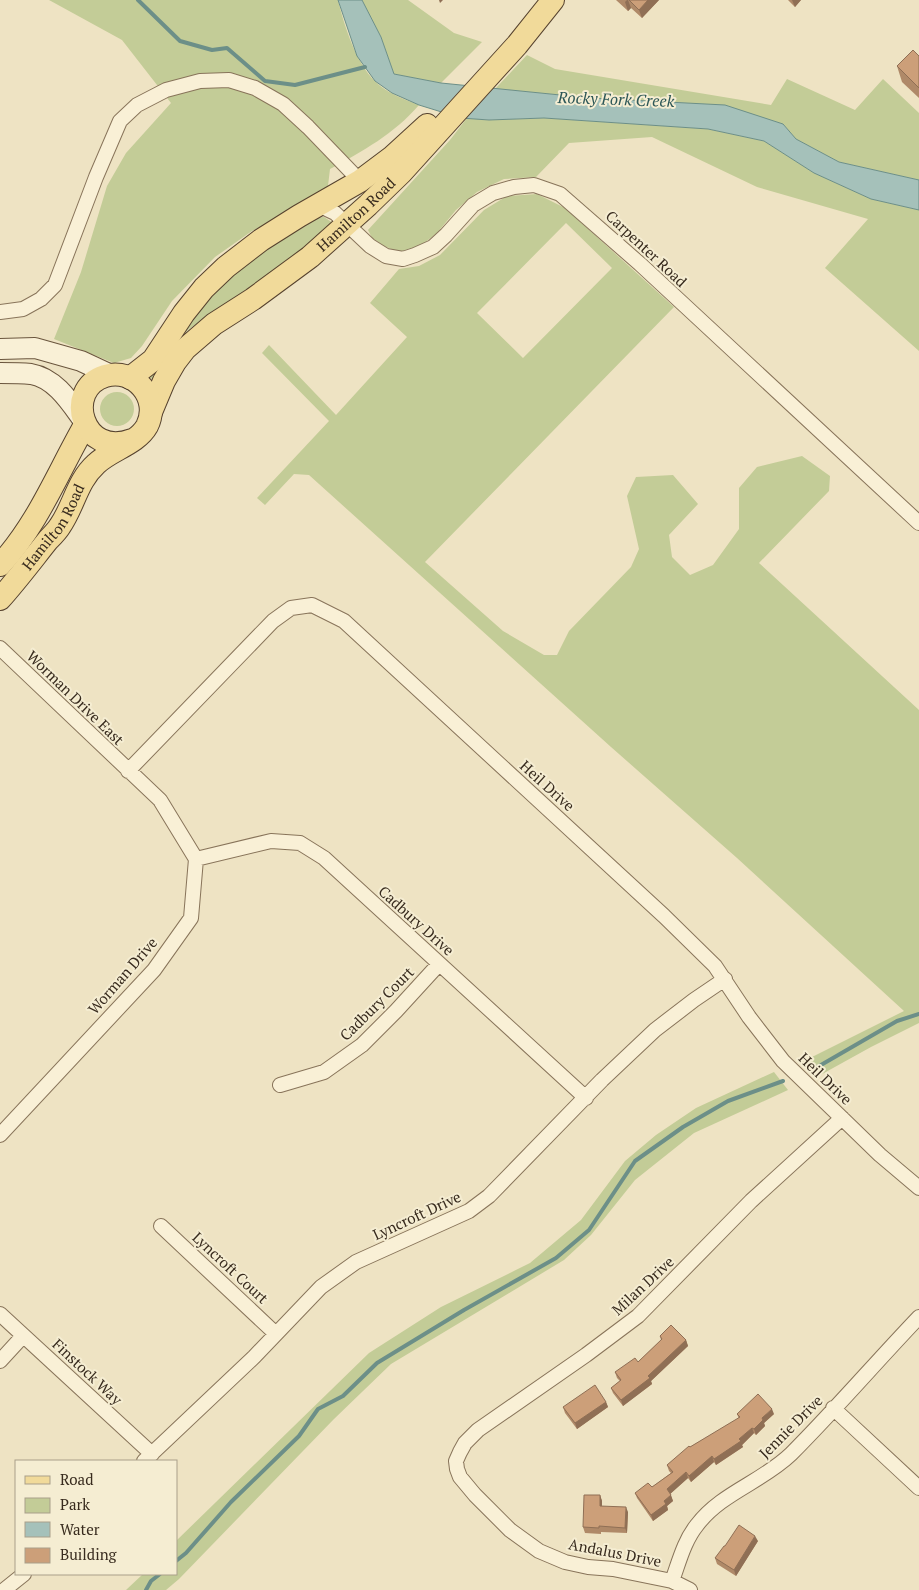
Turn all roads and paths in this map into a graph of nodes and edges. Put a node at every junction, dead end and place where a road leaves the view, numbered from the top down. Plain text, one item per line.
1 (548, 0) edge
2 (552, 0) edge
3 (512, 43) junction
4 (415, 145) junction
5 (360, 181) junction
6 (312, 209) junction
7 (347, 225) junction
8 (0, 312) edge
9 (0, 349) edge
10 (0, 363) edge
11 (0, 373) edge
12 (119, 376) junction
13 (151, 412) junction
14 (84, 416) junction
15 (108, 449) junction
16 (919, 524) edge
17 (0, 565) edge
18 (0, 599) edge
19 (0, 648) edge
20 (128, 771) junction
21 (196, 859) junction
22 (439, 964) junction
23 (725, 979) junction
24 (280, 1085) dead end
25 (586, 1098) junction
26 (842, 1118) junction
27 (0, 1135) edge
28 (919, 1188) edge
29 (161, 1226) dead end
30 (0, 1314) edge
31 (919, 1317) edge
32 (276, 1334) junction
33 (23, 1336) junction
34 (0, 1360) edge
35 (833, 1408) junction
36 (148, 1458) edge
37 (456, 1461) joint
38 (919, 1488) edge
39 (23, 1575) edge
40 (672, 1581) junction
41 (4, 1590) edge
42 (690, 1590) edge

1 - 3 main road, Hamilton Road
2 - 3 main road, Hamilton Road
3 - 4 main road, Hamilton Road
4 - 5 main road, Hamilton Road
4 - 7 main road, Hamilton Road
5 - 6 main road, Hamilton Road
5 - 8 street
6 - 7 street, Carpenter Road
6 - 12 main road, Hamilton Road
7 - 13 main road, Hamilton Road
7 - 16 street, Carpenter Road
9 - 12 main road
10 - 14 main road
11 - 14 main road
12 - 13 main road
12 - 14 main road
13 - 15 main road
14 - 15 main road
14 - 17 main road, Hamilton Road
15 - 18 main road, Hamilton Road
19 - 20 street, Worman Drive East
20 - 21 street
20 - 23 street, Heil Drive
21 - 22 street, Cadbury Drive
21 - 27 street, Worman Drive
22 - 24 street, Cadbury Court
22 - 25 street, Cadbury Drive
23 - 25 street, Lyncroft Drive
23 - 26 street, Heil Drive
25 - 32 street, Lyncroft Drive
26 - 28 street, Heil Drive
26 - 37 street, Milan Drive
29 - 32 street, Lyncroft Court
30 - 33 street, Finstock Way
31 - 35 street, Jennie Drive
32 - 36 street, Lyncroft Drive
33 - 34 street
33 - 36 street, Finstock Way
35 - 38 street
35 - 40 street, Jennie Drive
37 - 40 street, Andalus Drive
39 - 41 street
40 - 42 street, Andalus Drive

